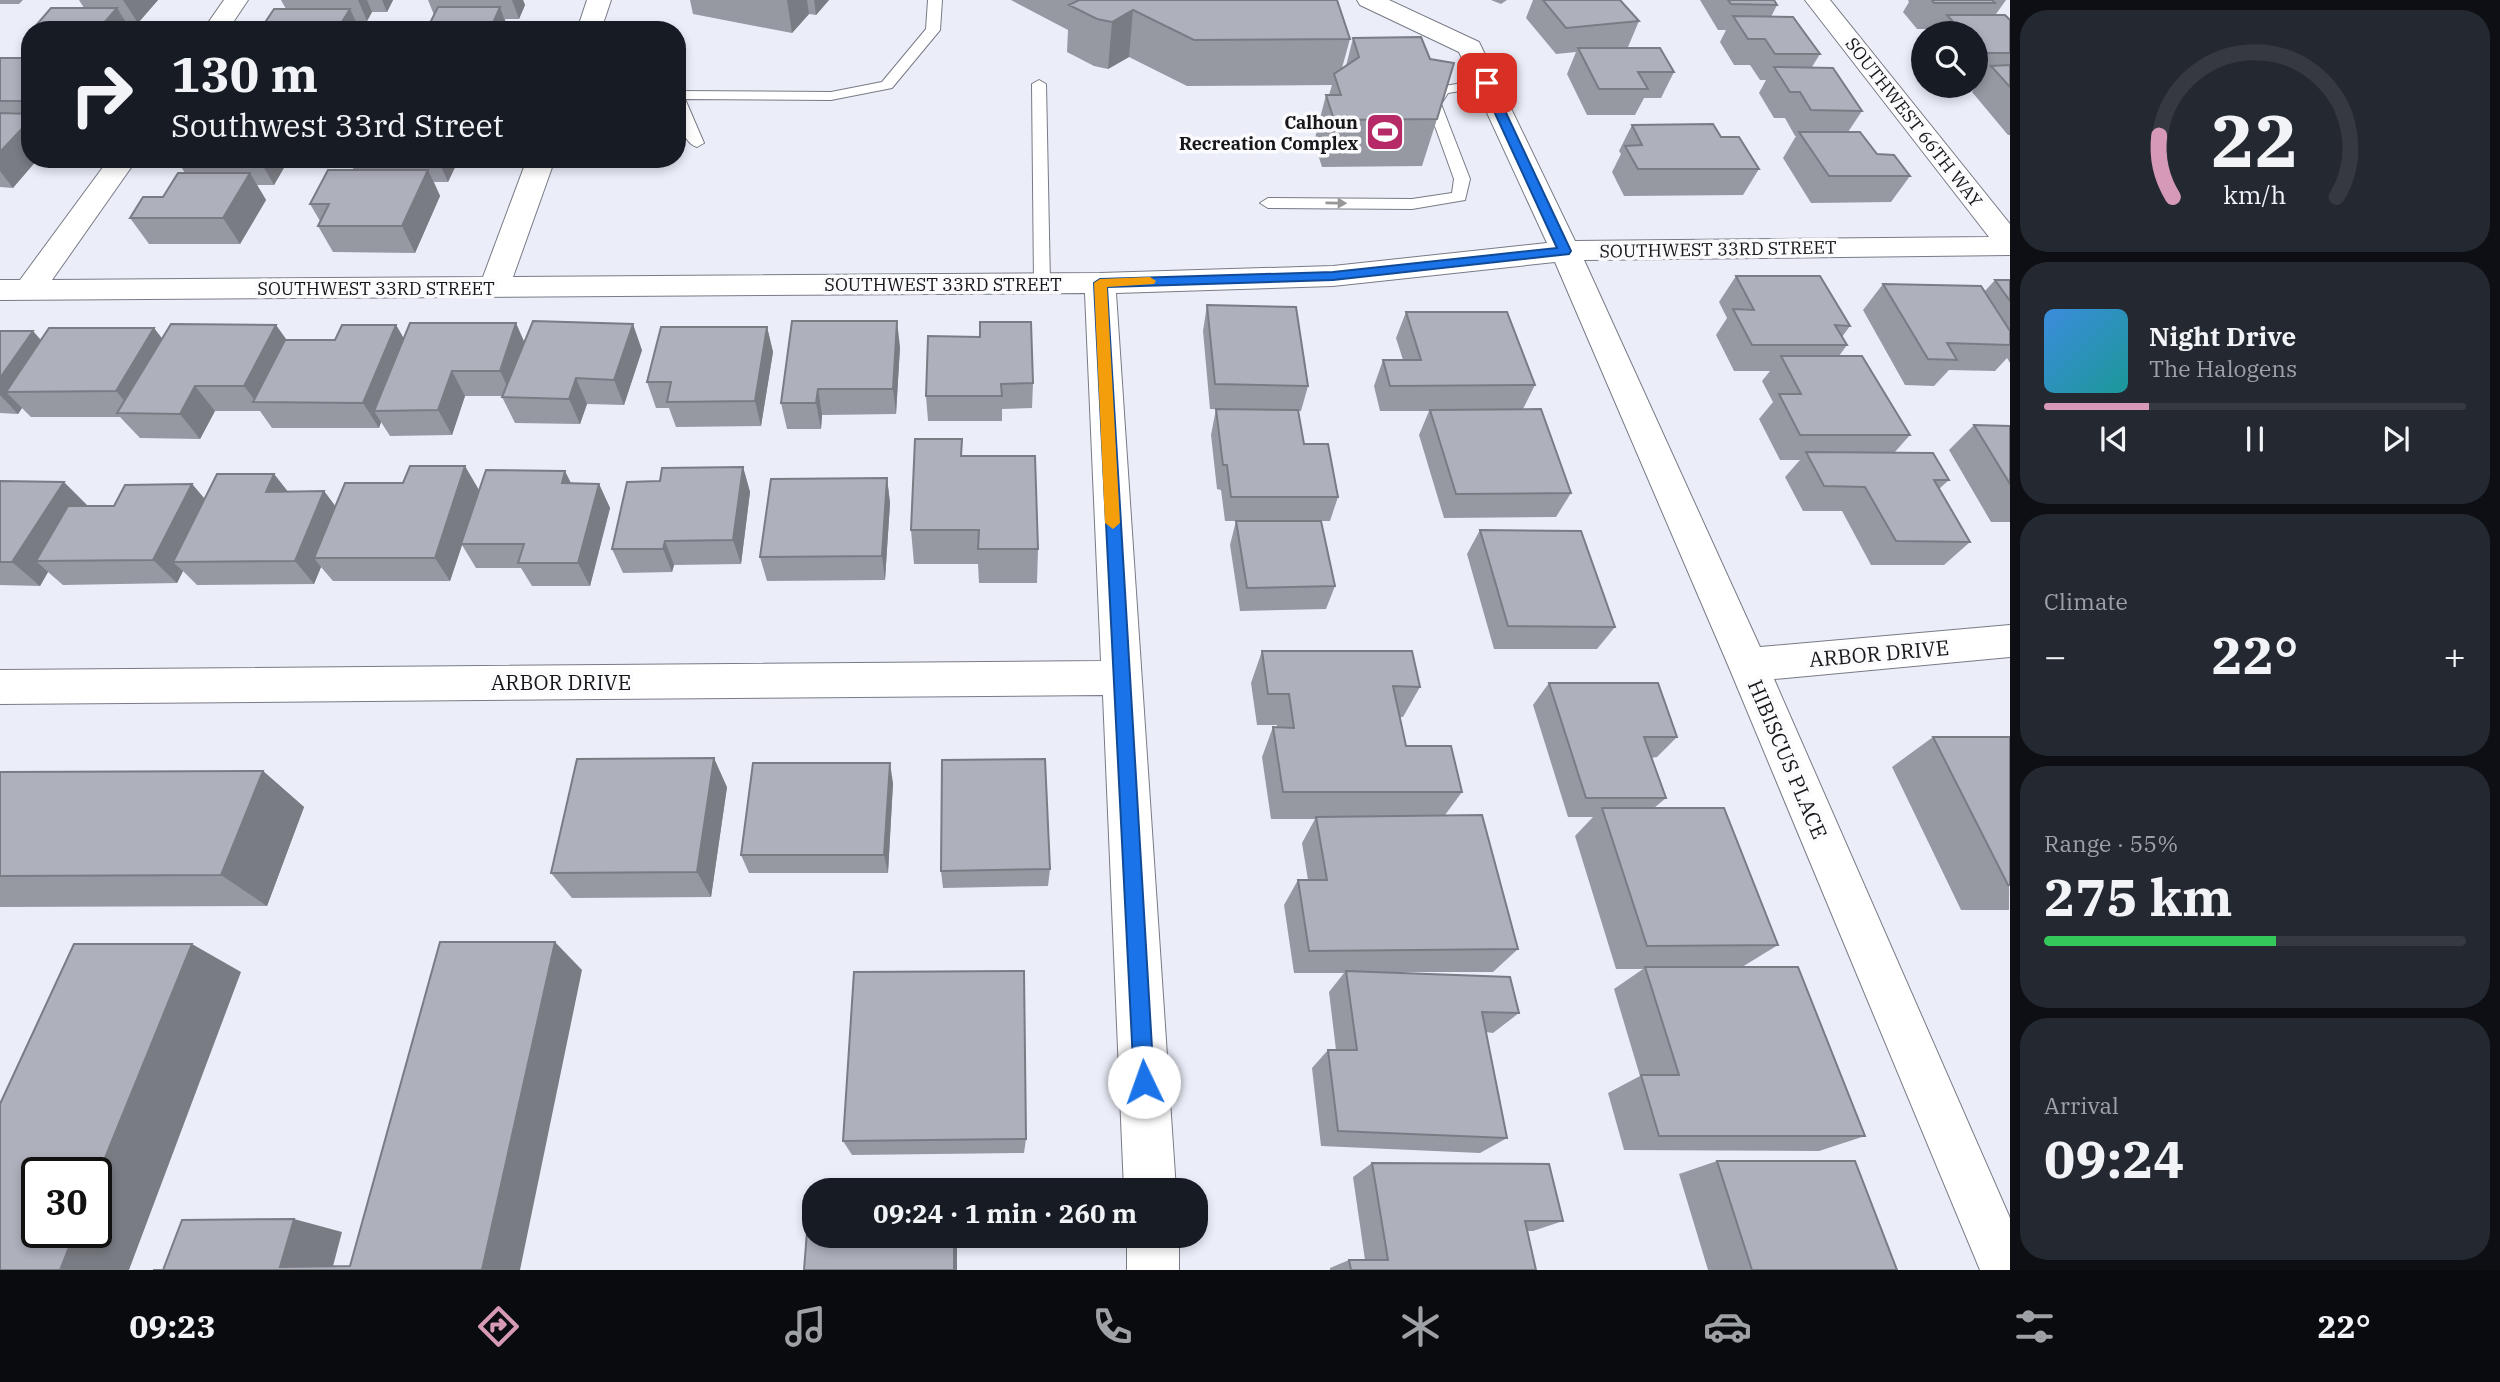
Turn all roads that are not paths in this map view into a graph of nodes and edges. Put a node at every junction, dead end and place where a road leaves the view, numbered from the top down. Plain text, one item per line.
1 (236, 0) edge
2 (599, 0) edge
3 (935, 0) edge
4 (1369, 0) edge
5 (1817, 0) edge
6 (221, 21) edge
7 (592, 21) edge
8 (1487, 83) junction
9 (1038, 84) dead end
10 (686, 96) edge
11 (686, 117) edge
12 (698, 144) dead end
13 (116, 168) edge
14 (538, 168) edge
15 (1268, 203) dead end
16 (2010, 245) edge
17 (1565, 251) junction
18 (1100, 283) junction
19 (1042, 284) junction
20 (494, 287) junction
21 (15, 290) edge
22 (2010, 641) edge
23 (1748, 665) junction
24 (1121, 678) junction
25 (0, 687) edge
26 (1149, 1178) edge
27 (1153, 1248) edge
28 (1153, 1270) edge
29 (2006, 1270) edge

1 - 6 street
2 - 7 street
3 - 10 lane
4 - 8 street, HIBISCUS PLACE
5 - 16 street, SOUTHWEST 66TH WAY
15 -> 8 lane
8 - 17 street, HIBISCUS PLACE
9 - 19 lane
11 - 12 lane
13 - 21 street
14 - 20 street
16 - 17 street, SOUTHWEST 33RD STREET
17 - 18 street, SOUTHWEST 33RD STREET
17 - 23 street, HIBISCUS PLACE
18 - 19 street, SOUTHWEST 33RD STREET
18 - 24 street
19 - 20 street, SOUTHWEST 33RD STREET
20 - 21 street, SOUTHWEST 33RD STREET
22 - 23 street, ARBOR DRIVE
23 - 29 street, HIBISCUS PLACE
24 - 25 street, ARBOR DRIVE
24 - 26 street
27 - 28 street

